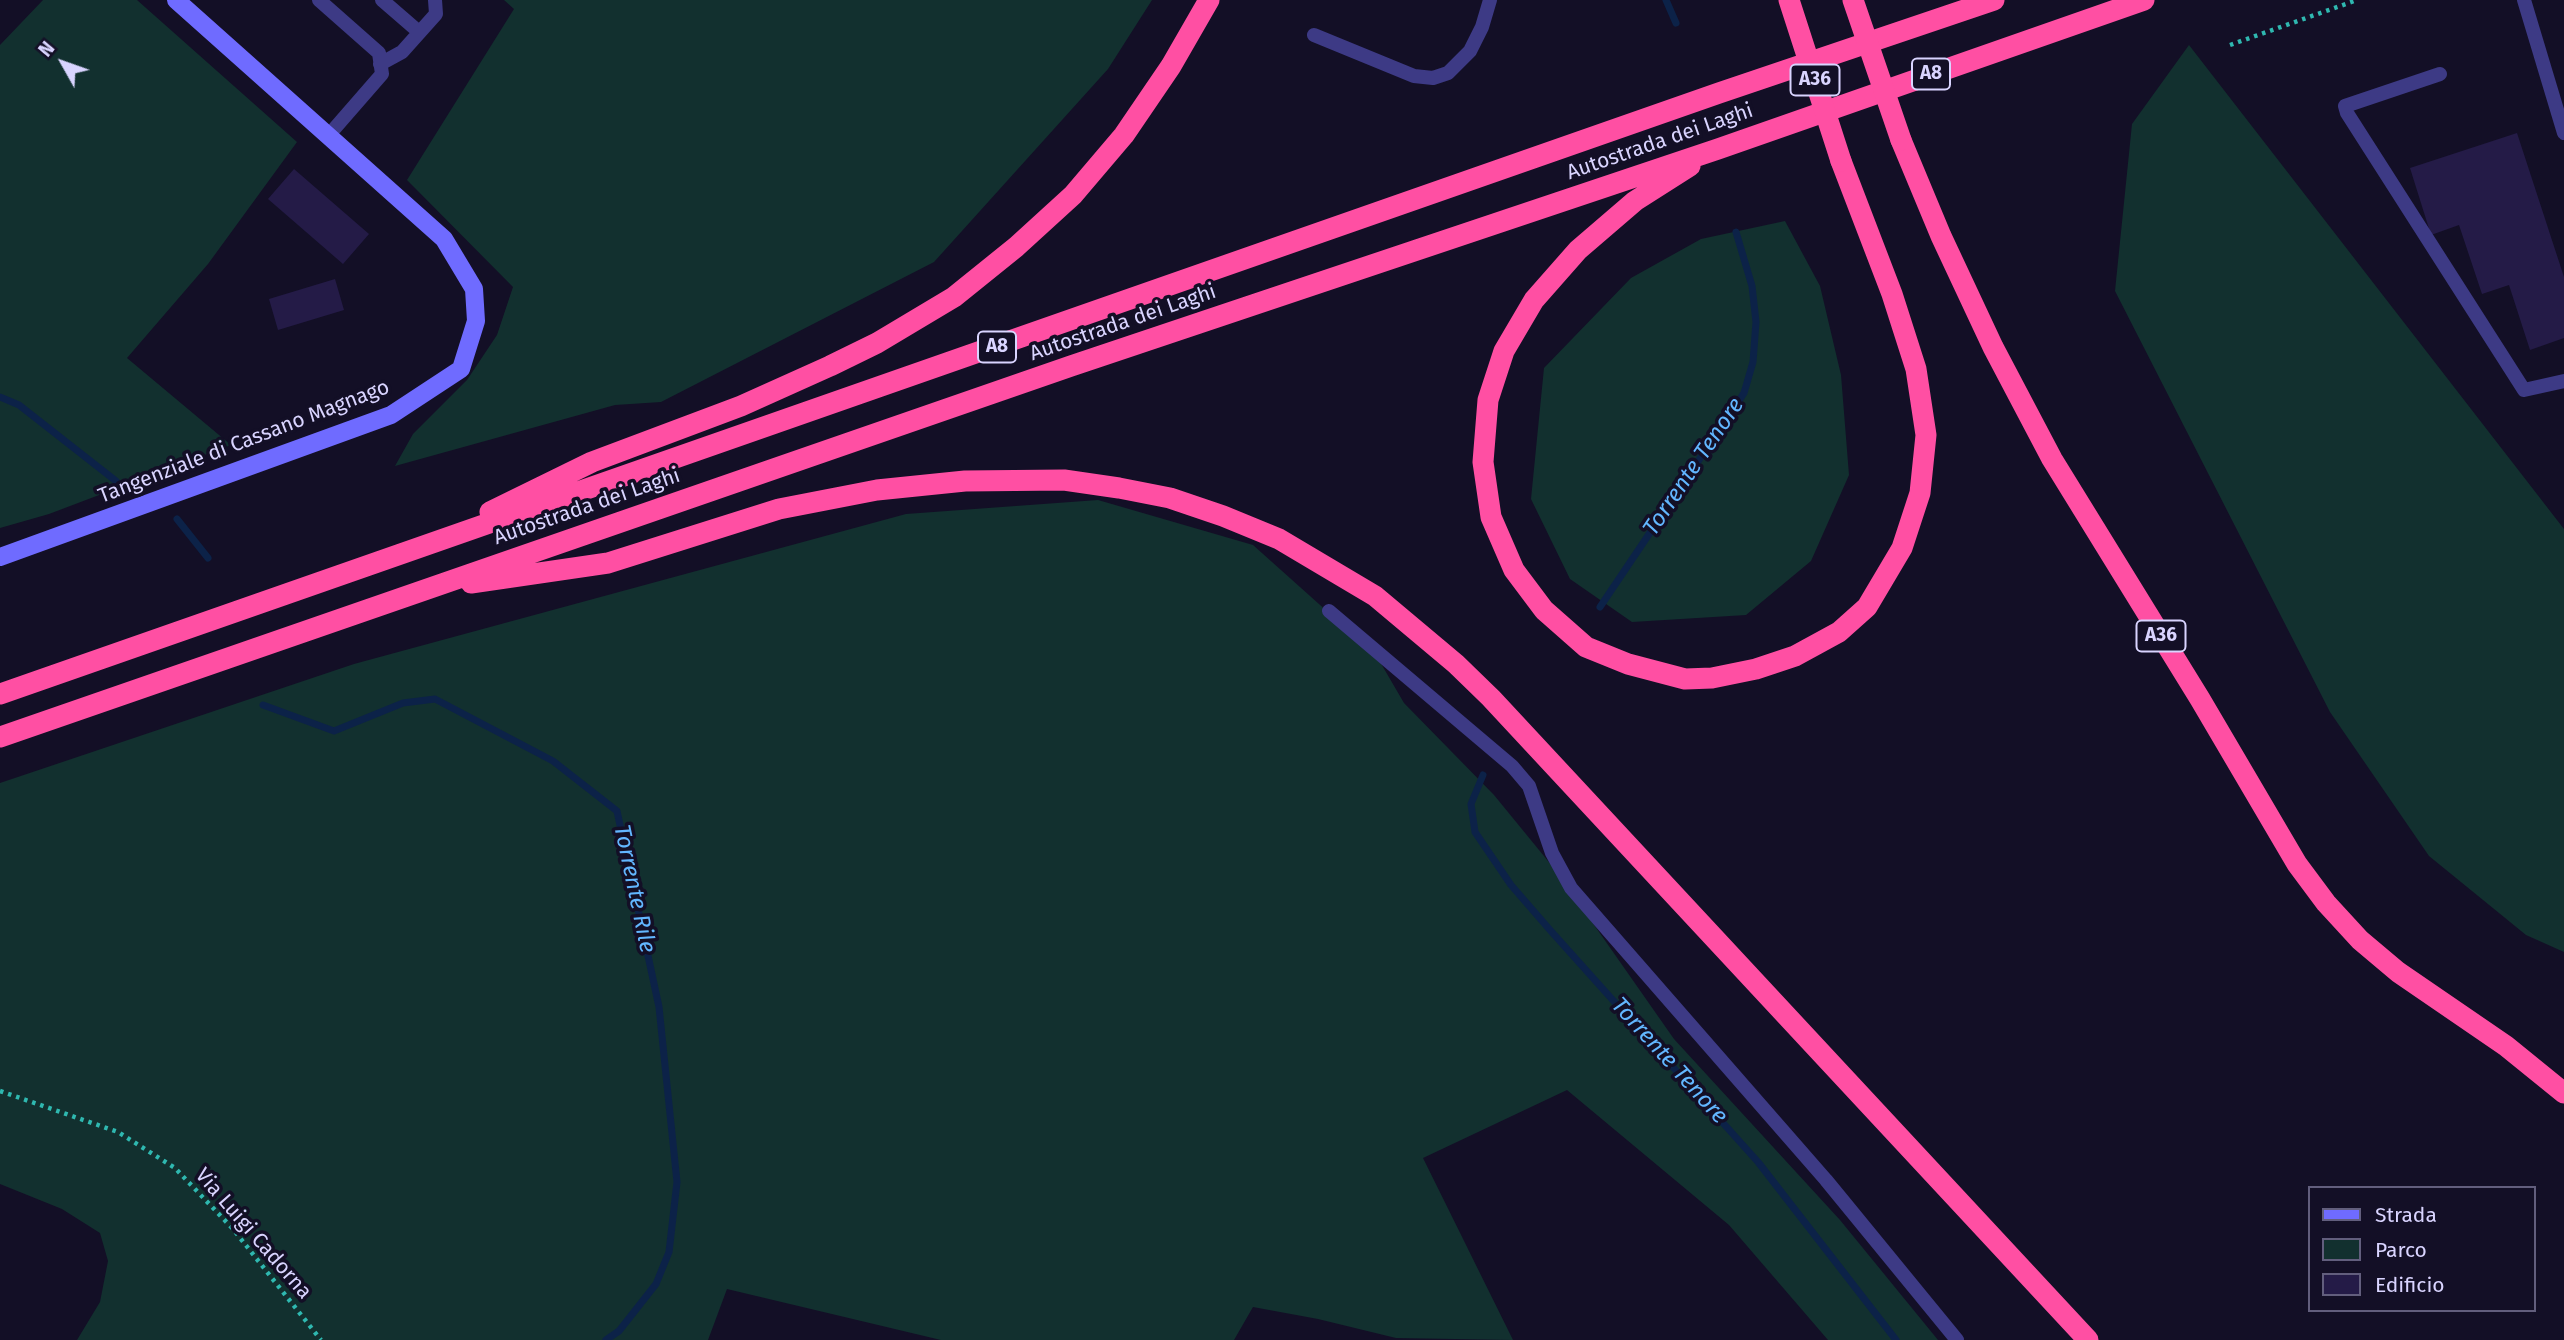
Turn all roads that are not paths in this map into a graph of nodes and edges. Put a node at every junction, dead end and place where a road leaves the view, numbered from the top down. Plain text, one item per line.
1 (176, 0) edge
2 (319, 0) edge
3 (382, 0) edge
4 (435, 0) edge
5 (1209, 0) edge
6 (1490, 0) edge
7 (1789, 0) edge
8 (1853, 0) edge
9 (1994, 0) edge
10 (2144, 0) edge
11 (2524, 0) edge
12 (419, 32) junction
13 (1314, 36) dead end
14 (380, 64) junction
15 (2440, 74) dead end
16 (2564, 132) edge
17 (328, 136) junction
18 (1718, 149) junction
19 (2564, 381) edge
20 (410, 552) junction
21 (0, 557) edge
22 (421, 590) junction
23 (1329, 611) dead end
24 (0, 694) edge
25 (0, 737) edge
26 (2564, 1093) edge
27 (1957, 1340) edge
28 (2088, 1340) edge

1 - 17 street, Tangenziale di Cassano Magnago
2 - 14 lane
3 - 12 lane
4 - 12 lane
5 - 20 highway
6 - 13 lane
7 - 18 highway, A36, bridge
8 - 26 highway, A36, bridge
9 - 20 highway, Autostrada dei Laghi / A8
10 - 18 highway, Autostrada dei Laghi / A8
11 - 16 lane
12 - 14 lane
14 - 17 lane
15 - 19 lane
17 - 21 street, Tangenziale di Cassano Magnago
18 - 22 highway, Autostrada dei Laghi / A8
20 - 24 highway, Autostrada dei Laghi / A8
22 - 25 highway, Autostrada dei Laghi / A8
22 - 28 highway
23 - 27 lane

